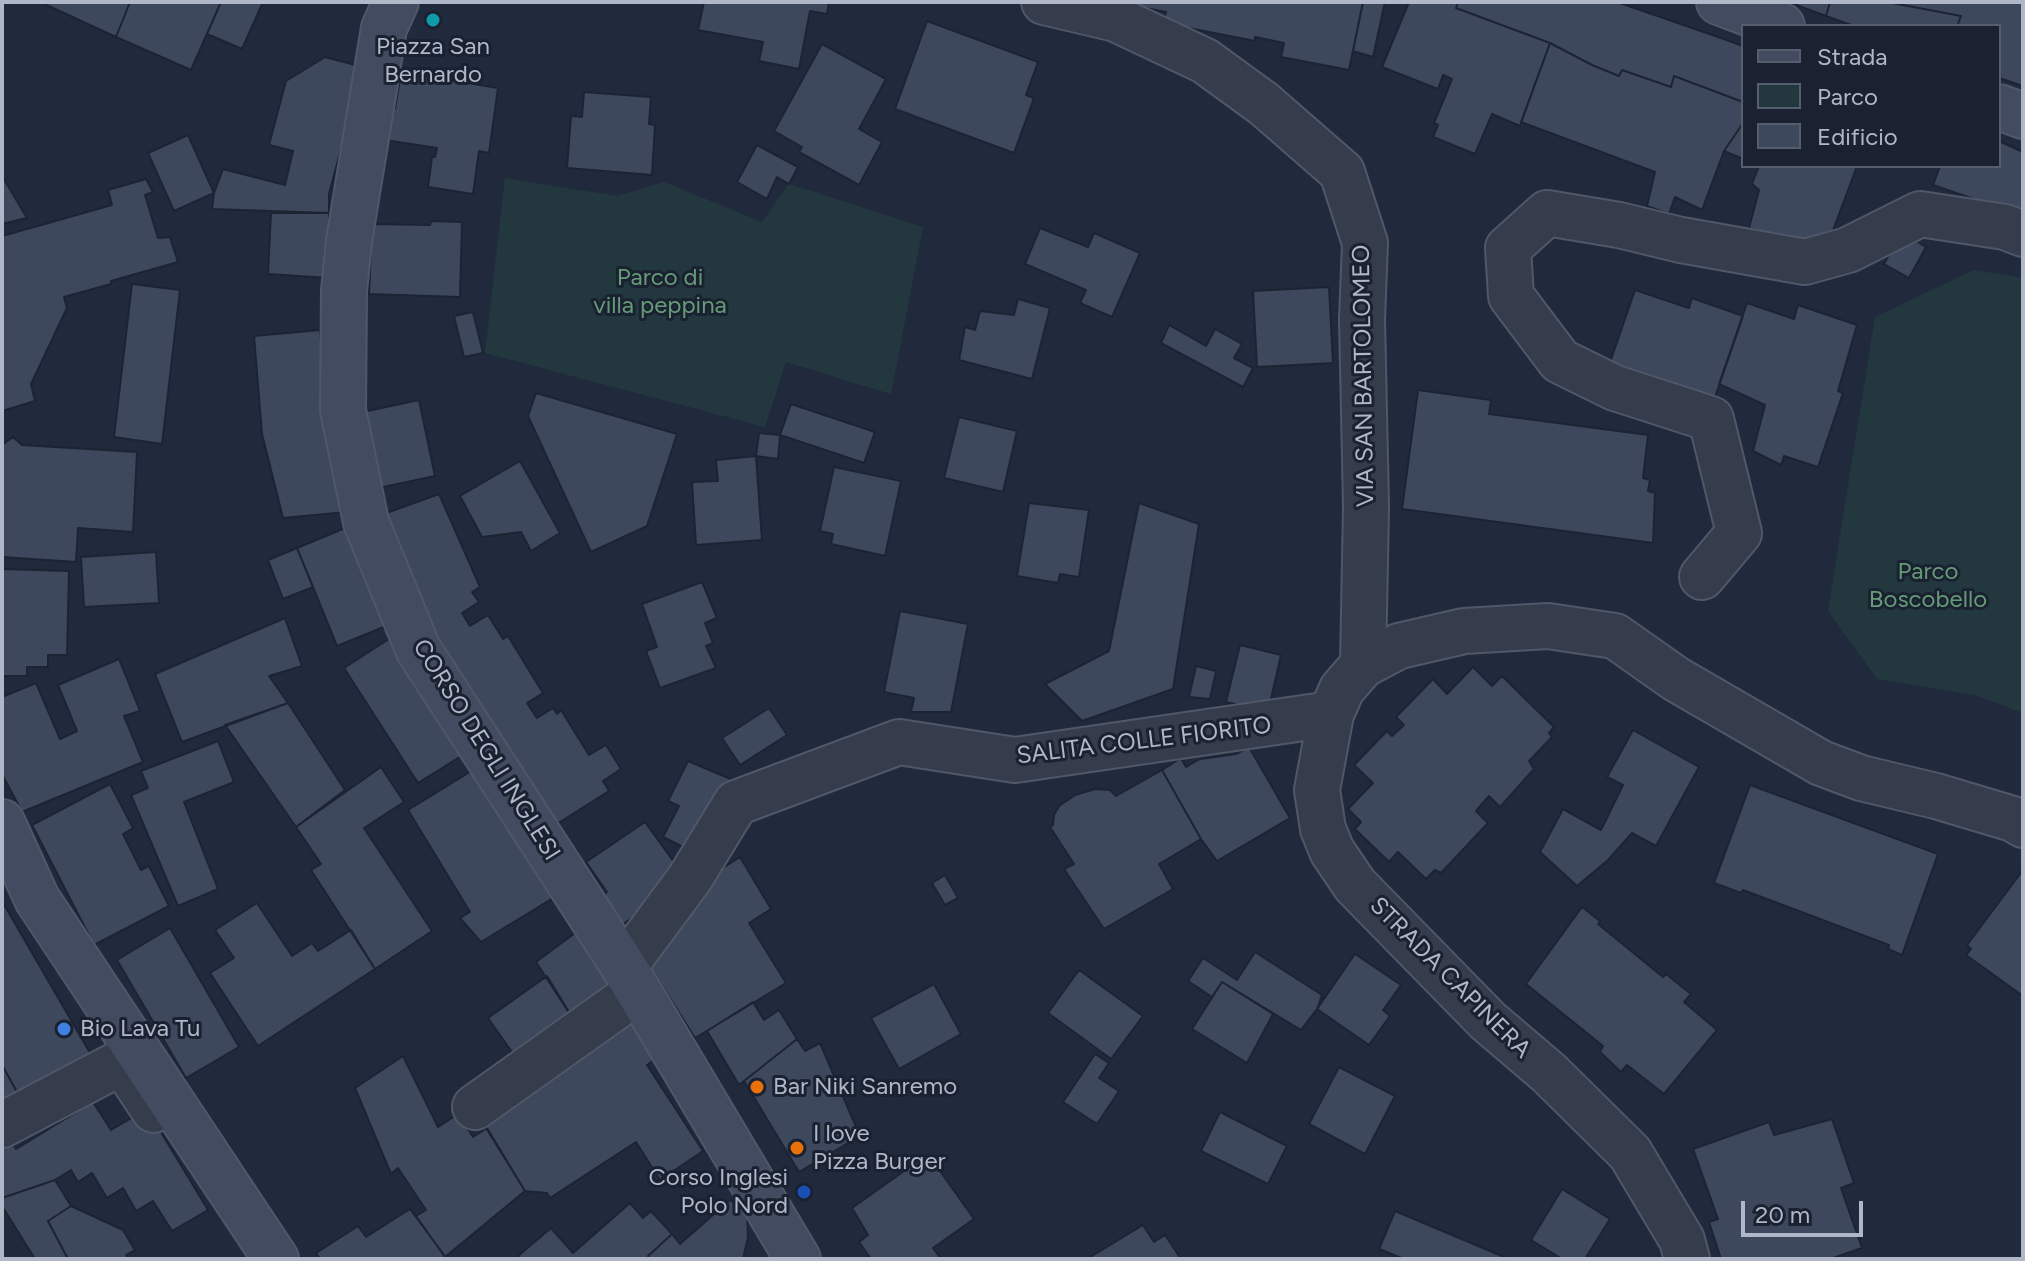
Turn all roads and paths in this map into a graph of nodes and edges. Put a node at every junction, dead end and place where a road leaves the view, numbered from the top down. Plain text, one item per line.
1 (396, 2) edge
2 (1044, 2) edge
3 (1719, 2) edge
4 (1777, 24) edge
5 (2001, 108) edge
6 (2023, 116) edge
7 (2023, 234) edge
8 (1702, 577) dead end
9 (1363, 665) junction
10 (1331, 714) junction
11 (2, 822) edge
12 (2023, 825) edge
13 (631, 979) junction
14 (475, 1107) dead end
15 (2, 1125) edge
16 (267, 1247) edge
17 (786, 1253) edge
18 (1687, 1259) edge

1 - 13 main road, CORSO DEGLI INGLESI
2 - 9 street, VIA SAN BARTOLOMEO
3 - 4 main road
5 - 6 main road
7 - 8 street
9 - 10 street, STRADA CAPINERA
9 - 12 street
10 - 13 street, SALITA COLLE FIORITO
10 - 18 street, STRADA CAPINERA
11 - 16 main road
13 - 14 street, SALITA COLLE FIORITO
13 - 17 main road, CORSO DEGLI INGLESI
15 - 16 street

